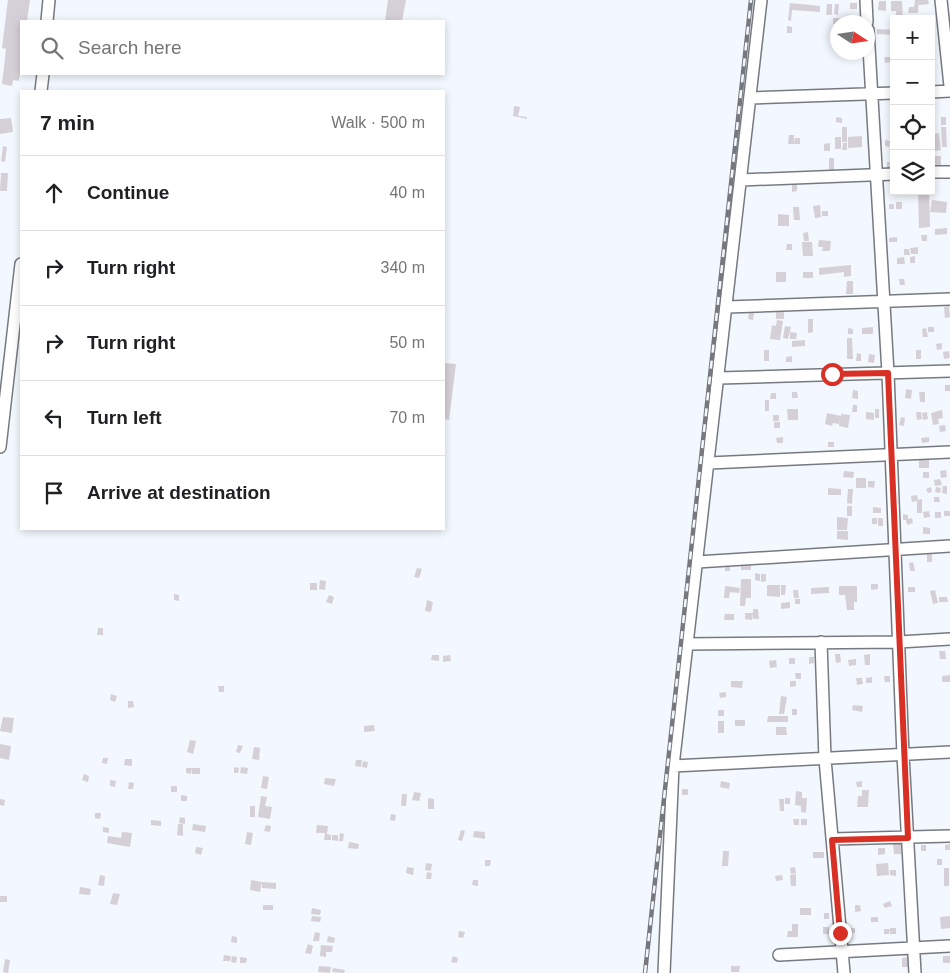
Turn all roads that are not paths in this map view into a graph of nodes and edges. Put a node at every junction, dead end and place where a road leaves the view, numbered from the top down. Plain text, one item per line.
1 (49, 0) edge
2 (762, 0) edge
3 (866, 0) edge
4 (941, 0) edge
5 (867, 15) edge
6 (48, 20) edge
7 (869, 60) edge
8 (43, 75) edge
9 (950, 86) edge
10 (41, 90) edge
11 (950, 91) edge
12 (935, 92) edge
13 (890, 93) edge
14 (871, 94) junction
15 (750, 98) junction
16 (935, 172) edge
17 (950, 172) edge
18 (876, 174) junction
19 (890, 174) edge
20 (741, 180) junction
21 (20, 273) edge
22 (950, 299) edge
23 (884, 301) junction
24 (727, 307) junction
25 (950, 371) edge
26 (888, 373) junction
27 (719, 378) junction
28 (0, 447) edge
29 (950, 452) edge
30 (891, 454) junction
31 (709, 463) junction
32 (950, 546) edge
33 (895, 549) junction
34 (697, 562) junction
35 (950, 639) edge
36 (822, 642) junction
37 (899, 642) junction
38 (687, 644) junction
39 (950, 752) edge
40 (903, 755) junction
41 (825, 759) junction
42 (673, 766) junction
43 (950, 836) edge
44 (908, 838) junction
45 (832, 840) junction
46 (950, 946) edge
47 (913, 948) junction
48 (842, 952) junction
49 (780, 955) dead end
50 (664, 973) edge
51 (844, 973) edge
52 (915, 973) edge

1 - 6 street
2 - 15 street
3 - 5 street
4 - 9 street
7 - 14 street
8 - 10 street
11 - 12 street
13 - 14 street
14 - 15 street
14 - 18 street
15 - 20 street
16 - 17 street
18 - 19 street
18 - 20 street
18 - 23 street
20 - 24 street
21 - 28 street
22 - 23 street
23 - 24 street
23 - 26 street
24 - 27 street
25 - 26 street
26 - 27 street
26 - 30 street
27 - 31 street
29 - 30 street
30 - 31 street
30 - 33 street
31 - 34 street
32 - 33 street
33 - 34 street
33 - 37 street
34 - 38 street
35 - 37 street
36 - 37 street
36 - 38 street
36 - 41 street
37 - 40 street
38 - 42 street
39 - 40 street
40 - 41 street
40 - 44 street
41 - 42 street
41 - 45 street
42 - 50 street
43 - 44 street
44 - 45 street
44 - 47 street
45 - 48 street
46 - 47 street
47 - 48 street
47 - 52 street
48 - 49 street
48 - 51 street

